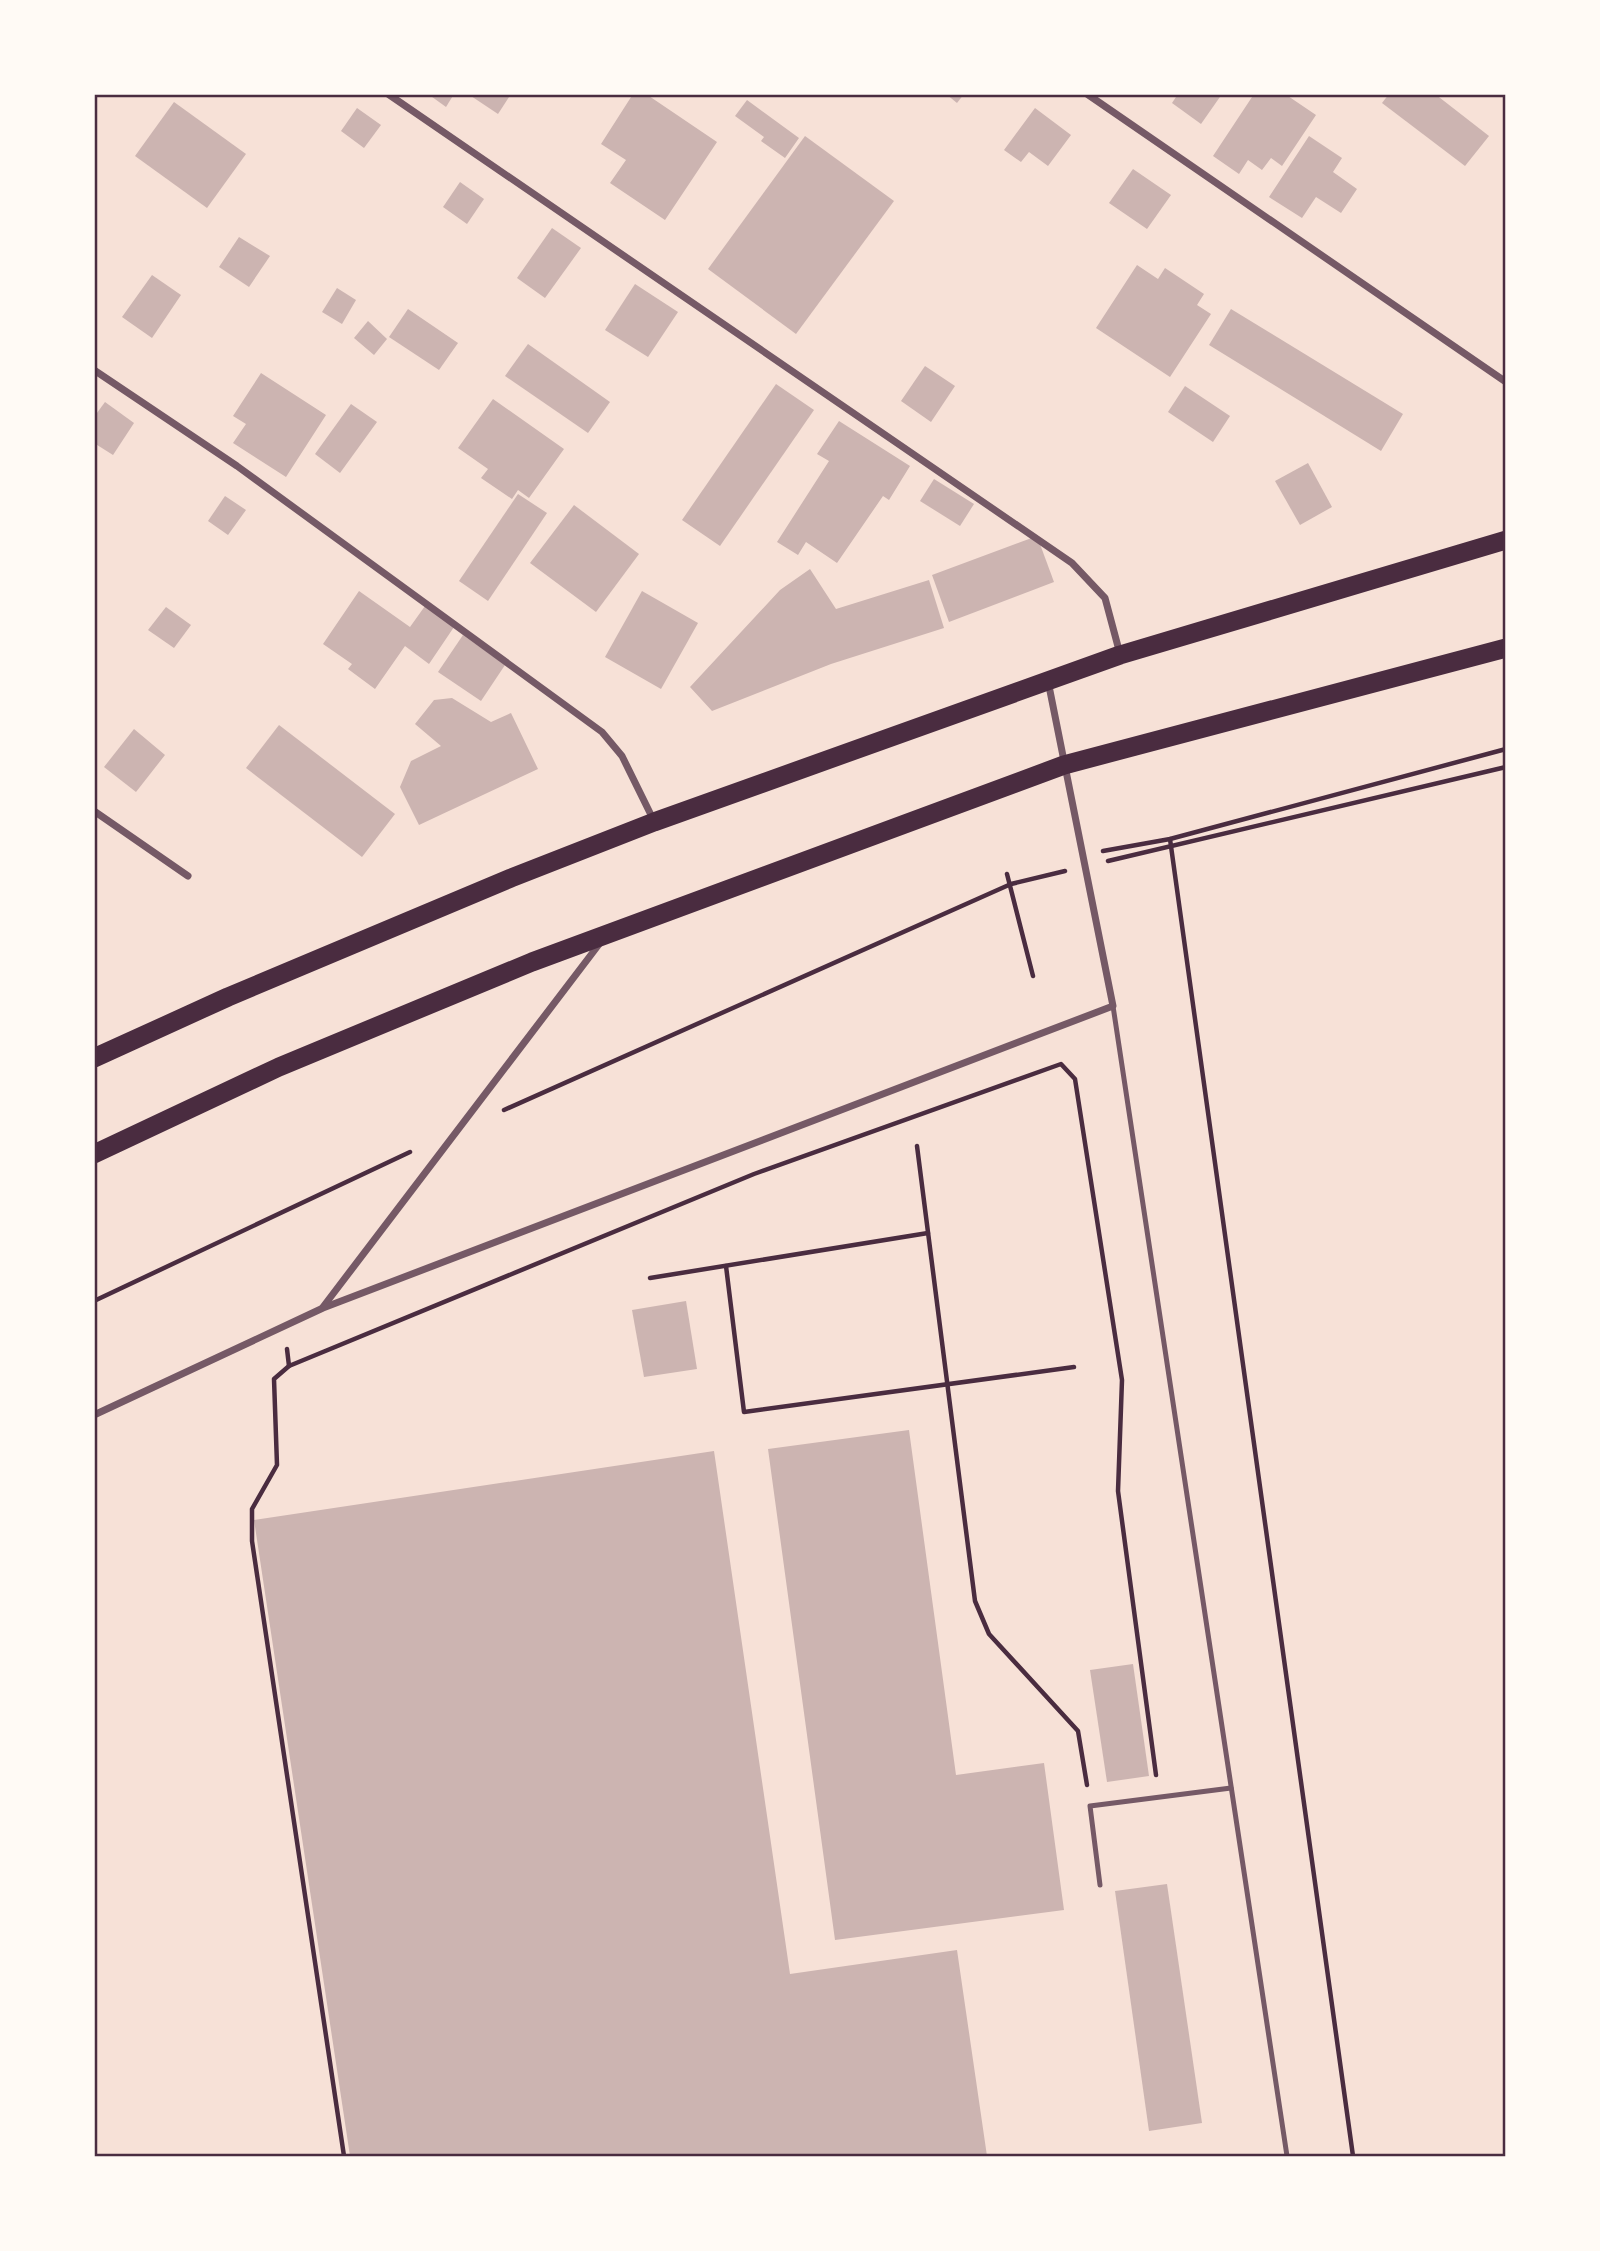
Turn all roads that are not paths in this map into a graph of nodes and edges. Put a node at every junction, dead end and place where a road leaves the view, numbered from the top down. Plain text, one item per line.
1 (388, 94) edge
2 (1087, 94) edge
3 (94, 370) edge
4 (1506, 382) edge
5 (1506, 540) edge
6 (1506, 649) edge
7 (1120, 654) junction
8 (1048, 680) junction
9 (1064, 765) junction
10 (94, 811) edge
11 (654, 822) junction
12 (188, 876) dead end
13 (607, 934) junction
14 (1113, 1006) junction
15 (94, 1058) edge
16 (94, 1154) edge
17 (323, 1308) junction
18 (94, 1415) edge
19 (1231, 1788) junction
20 (1100, 1885) dead end
21 (1287, 2157) edge

1 - 7 street
2 - 4 street
3 - 11 street
5 - 7 highway
6 - 9 highway
7 - 8 highway
8 - 9 street
8 - 11 highway
9 - 13 highway
9 - 14 street
10 - 12 street
11 - 15 highway
13 - 16 highway
13 - 17 street
14 - 17 street
14 - 19 lane
17 - 18 street
19 - 20 lane
19 - 21 lane

